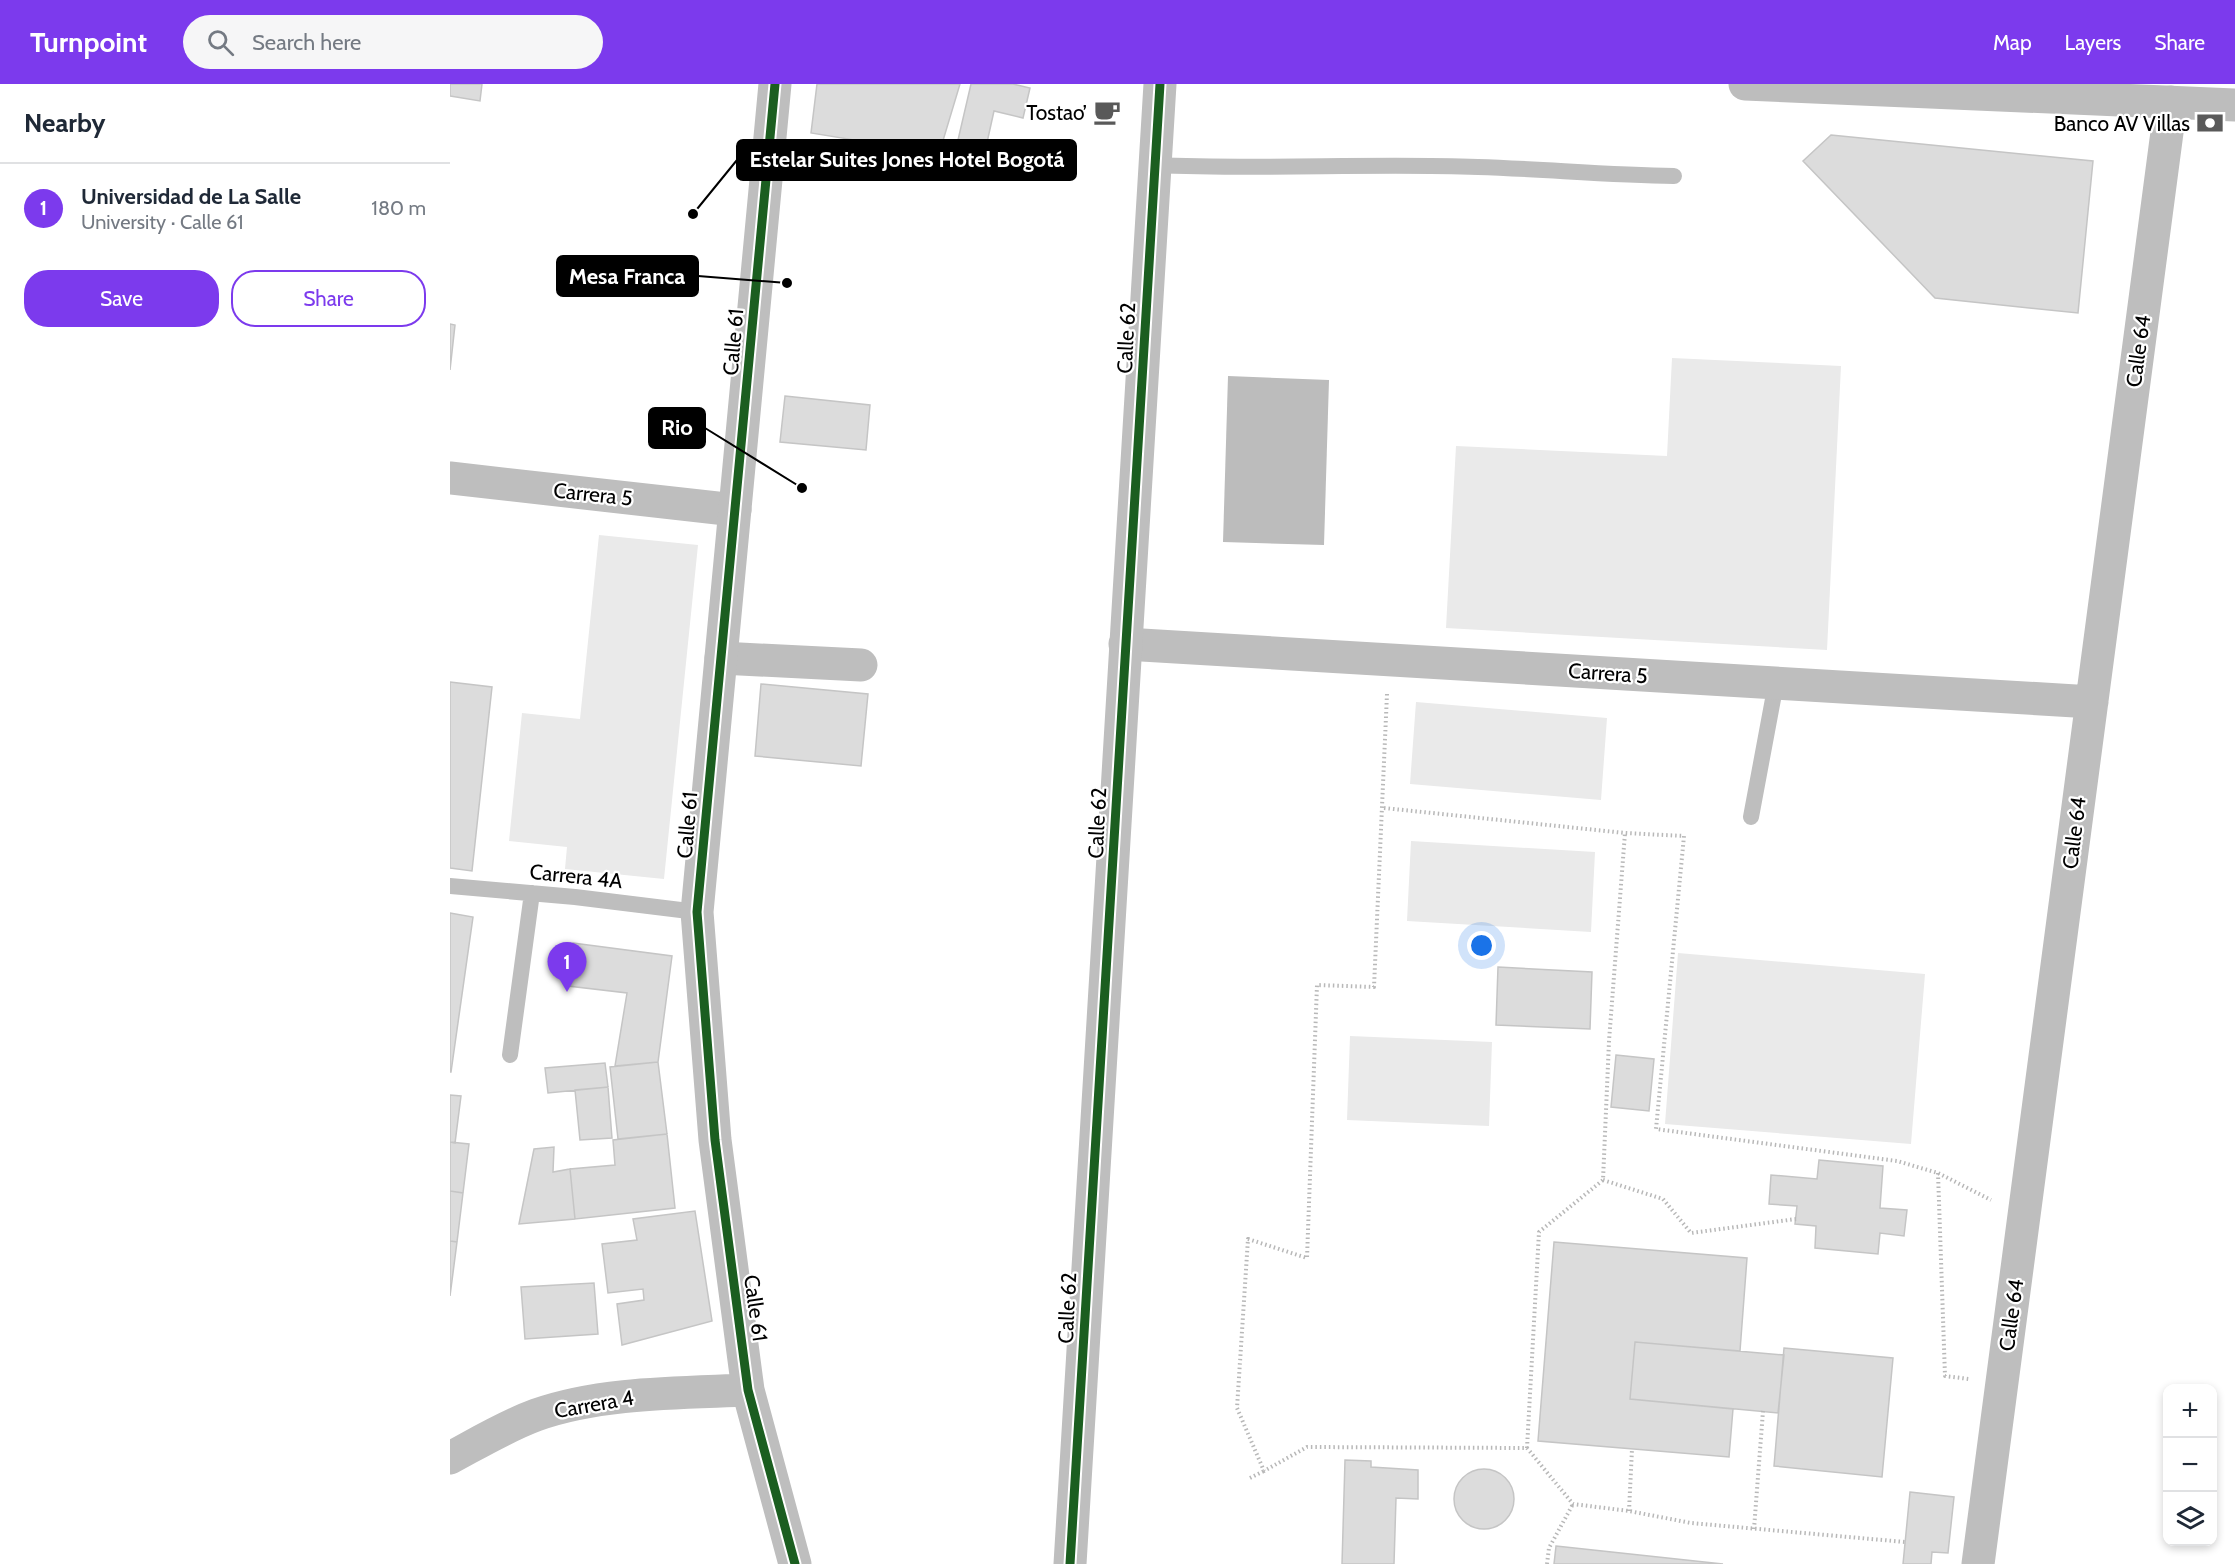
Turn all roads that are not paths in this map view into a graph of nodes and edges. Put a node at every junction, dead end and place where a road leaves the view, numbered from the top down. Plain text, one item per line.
1 (775, 84) edge
2 (1160, 84) edge
3 (1745, 84) edge
4 (1797, 85) edge
5 (2171, 102) junction
6 (2235, 105) edge
7 (1155, 165) junction
8 (1674, 176) dead end
9 (450, 478) edge
10 (735, 510) junction
11 (1125, 644) junction
12 (721, 658) junction
13 (861, 666) dead end
14 (1776, 683) junction
15 (2091, 702) junction
16 (1751, 817) dead end
17 (450, 886) edge
18 (532, 894) junction
19 (697, 912) junction
20 (510, 1055) dead end
21 (748, 1390) junction
22 (450, 1458) edge
23 (795, 1564) edge
24 (1070, 1564) edge
25 (1978, 1564) edge

1 - 10 street, Calle 61
2 - 7 street, Calle 62
3 - 4 main road
4 - 5 main road
5 - 6 main road
5 - 15 street, Calle 64
7 - 8 lane
7 - 11 street, Calle 62
9 - 10 street, Carrera 5
10 - 12 street, Calle 61
11 - 14 street, Carrera 5
11 - 24 street, Calle 62
12 - 13 street
12 - 19 street, Calle 61
14 - 15 street, Carrera 5
14 - 16 lane
15 - 25 street, Calle 64
17 - 18 lane, Carrera 4A
18 - 19 lane, Carrera 4A
18 - 20 lane
19 - 21 street, Calle 61
21 - 22 street, Carrera 4
21 - 23 street, Calle 61

